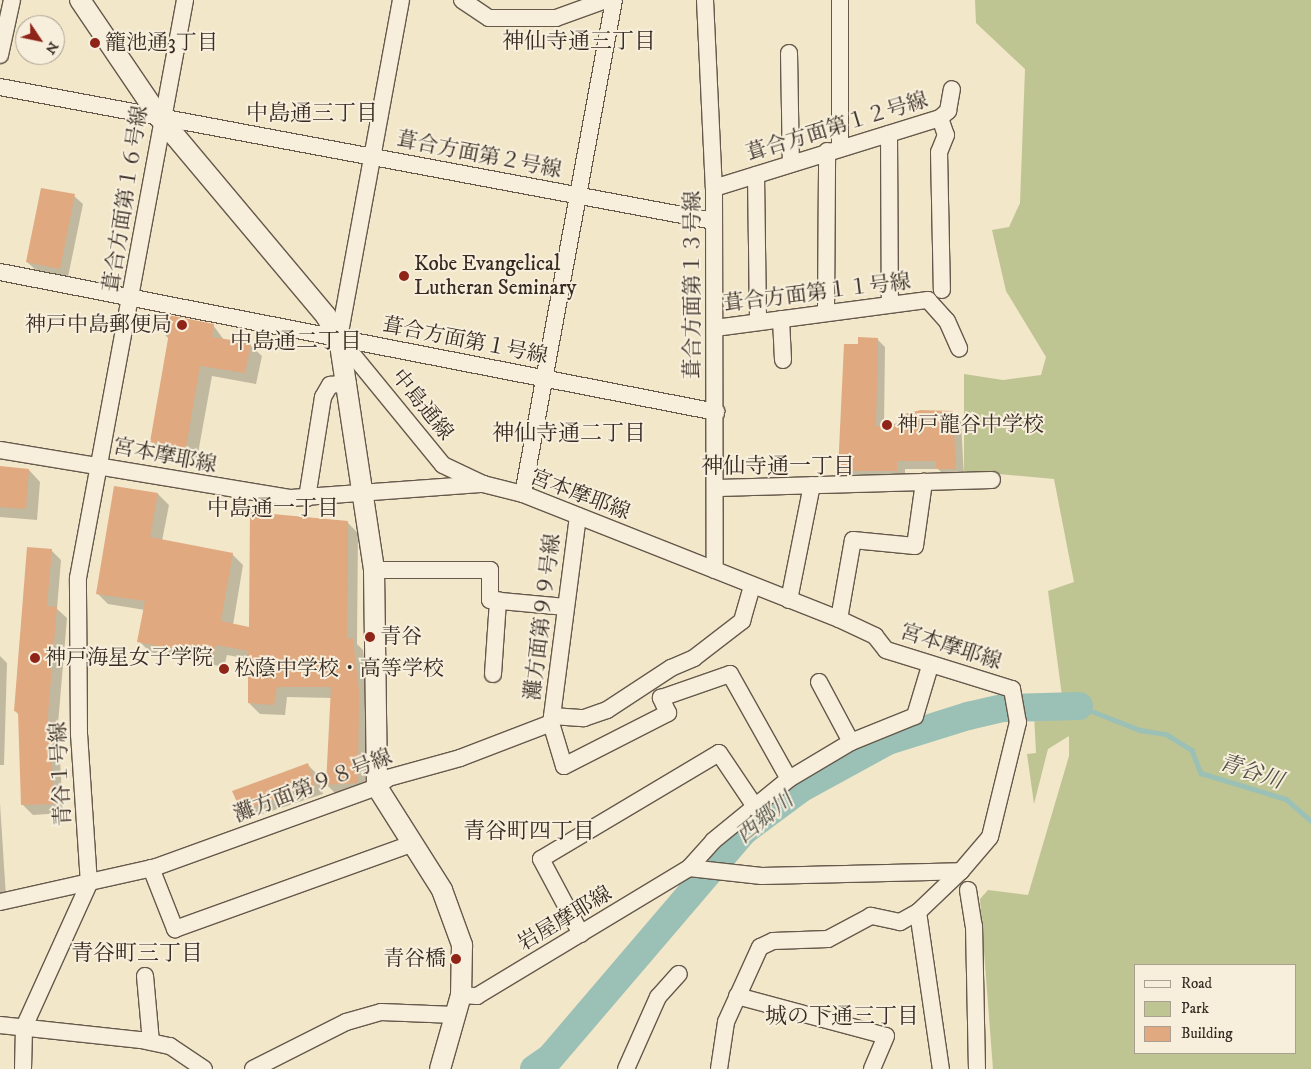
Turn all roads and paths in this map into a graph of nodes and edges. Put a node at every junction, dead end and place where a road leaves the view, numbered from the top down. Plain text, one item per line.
1 (12, 0) edge
2 (80, 0) edge
3 (185, 0) edge
4 (401, 0) edge
5 (462, 0) edge
6 (606, 0) edge
7 (614, 0) edge
8 (705, 0) edge
9 (840, 0) edge
10 (790, 53) dead end
11 (0, 56) edge
12 (0, 87) edge
13 (952, 89) dead end
14 (160, 118) junction
15 (940, 118) junction
16 (889, 134) junction
17 (834, 149) junction
18 (371, 155) junction
19 (791, 163) junction
20 (756, 175) junction
21 (714, 188) junction
22 (579, 196) junction
23 (714, 221) junction
24 (0, 272) edge
25 (942, 290) dead end
26 (131, 297) junction
27 (890, 304) junction
28 (826, 313) junction
29 (781, 319) junction
30 (758, 322) junction
31 (715, 328) junction
32 (339, 338) junction
33 (959, 348) dead end
34 (783, 360) dead end
35 (543, 377) junction
36 (348, 383) junction
37 (716, 412) junction
38 (0, 450) edge
39 (97, 464) junction
40 (992, 480) dead end
41 (924, 482) junction
42 (483, 484) junction
43 (812, 485) junction
44 (718, 488) junction
45 (359, 492) junction
46 (523, 494) junction
47 (307, 498) junction
48 (578, 516) junction
49 (374, 570) junction
50 (715, 570) junction
51 (752, 585) junction
52 (498, 600) junction
53 (789, 600) junction
54 (566, 607) junction
55 (839, 619) junction
56 (930, 666) junction
57 (493, 674) dead end
58 (819, 682) dead end
59 (552, 719) junction
60 (851, 742) junction
61 (789, 778) junction
62 (376, 787) junction
63 (754, 805) junction
64 (411, 844) junction
65 (151, 868) junction
66 (692, 869) junction
67 (961, 871) junction
68 (89, 884) junction
69 (968, 890) dead end
70 (0, 902) edge
71 (918, 912) junction
72 (582, 934) junction
73 (678, 974) dead end
74 (145, 976) dead end
75 (461, 994) junction
76 (737, 996) junction
77 (456, 1015) junction
78 (0, 1025) edge
79 (24, 1027) junction
80 (151, 1042) junction
81 (23, 1069) edge
82 (204, 1069) edge
83 (253, 1069) edge
84 (440, 1069) edge
85 (626, 1069) edge
86 (720, 1069) edge
87 (872, 1069) edge
88 (941, 1069) edge
89 (977, 1069) edge

1 - 11 street
2 - 14 street
3 - 14 street, 葺合方面第１６号線
4 - 18 street
5 - 6 street
7 - 22 street
8 - 21 street, 葺合方面第１３号線
9 - 17 street
10 - 19 street
12 - 14 street, 葺合方面第２号線
13 - 15 street, 葺合方面第１２号線
14 - 18 street, 葺合方面第２号線
14 - 26 street, 葺合方面第１６号線
14 - 32 street
15 - 16 street, 葺合方面第１２号線
15 - 25 street
16 - 17 street, 葺合方面第１２号線
16 - 27 street
17 - 19 street, 葺合方面第１２号線
17 - 28 street
18 - 22 street, 葺合方面第２号線
18 - 32 street
19 - 20 street, 葺合方面第１２号線
20 - 21 street, 葺合方面第１２号線
20 - 30 street
21 - 23 street, 葺合方面第１３号線
22 - 23 street, 葺合方面第２号線
22 - 35 street
23 - 31 street, 葺合方面第１３号線
24 - 26 street, 葺合方面第１号線
26 - 32 street, 葺合方面第１号線
26 - 39 street, 葺合方面第１６号線
27 - 28 street, 葺合方面第１１号線
27 - 33 street, 葺合方面第１１号線
28 - 29 street, 葺合方面第１１号線
29 - 30 street, 葺合方面第１１号線
29 - 34 street
30 - 31 street, 葺合方面第１１号線
31 - 37 street, 葺合方面第１３号線
32 - 35 street, 葺合方面第１号線
32 - 36 street
32 - 42 street, 中島通線
35 - 37 street, 葺合方面第１号線
35 - 46 street
36 - 45 street
36 - 47 street
37 - 44 street, 葺合方面第１３号線
38 - 39 street, 宮本摩耶線
39 - 47 street, 宮本摩耶線
39 - 68 street, 青谷１号線
40 - 41 street
41 - 43 street
41 - 55 street
42 - 45 street, 宮本摩耶線
42 - 46 street, 宮本摩耶線
43 - 44 street
43 - 53 street
44 - 50 street, 葺合方面第１３号線
45 - 47 street, 宮本摩耶線
45 - 49 street
46 - 48 street, 宮本摩耶線
48 - 50 street, 宮本摩耶線
48 - 54 street, 灘方面第９９号線
49 - 52 street
49 - 62 street
50 - 51 street, 宮本摩耶線
51 - 53 street, 宮本摩耶線
51 - 59 street, 灘方面第９８号線
52 - 54 street
52 - 57 street
53 - 55 street, 宮本摩耶線
54 - 59 street, 灘方面第９９号線
55 - 56 street, 宮本摩耶線
56 - 60 street, 岩屋摩耶線
56 - 67 street, 宮本摩耶線
58 - 60 street
59 - 61 street
59 - 62 street, 灘方面第９８号線
60 - 61 street, 岩屋摩耶線
61 - 63 street, 岩屋摩耶線
62 - 64 street
62 - 65 street, 灘方面第９８号線
63 - 66 street, 岩屋摩耶線
63 - 72 street
64 - 65 street
64 - 75 street
65 - 68 street, 灘方面第９８号線
66 - 67 street
66 - 72 street, 岩屋摩耶線
67 - 71 street
68 - 70 street, 灘方面第９８号線
68 - 79 street, 青谷１号線
69 - 89 street
71 - 76 street
71 - 88 street
72 - 75 street, 岩屋摩耶線
73 - 85 street
74 - 80 street
75 - 77 street
76 - 86 street
76 - 87 street
77 - 83 street
77 - 84 street
78 - 79 street
79 - 80 street
79 - 81 street, 青谷１号線
80 - 82 street

